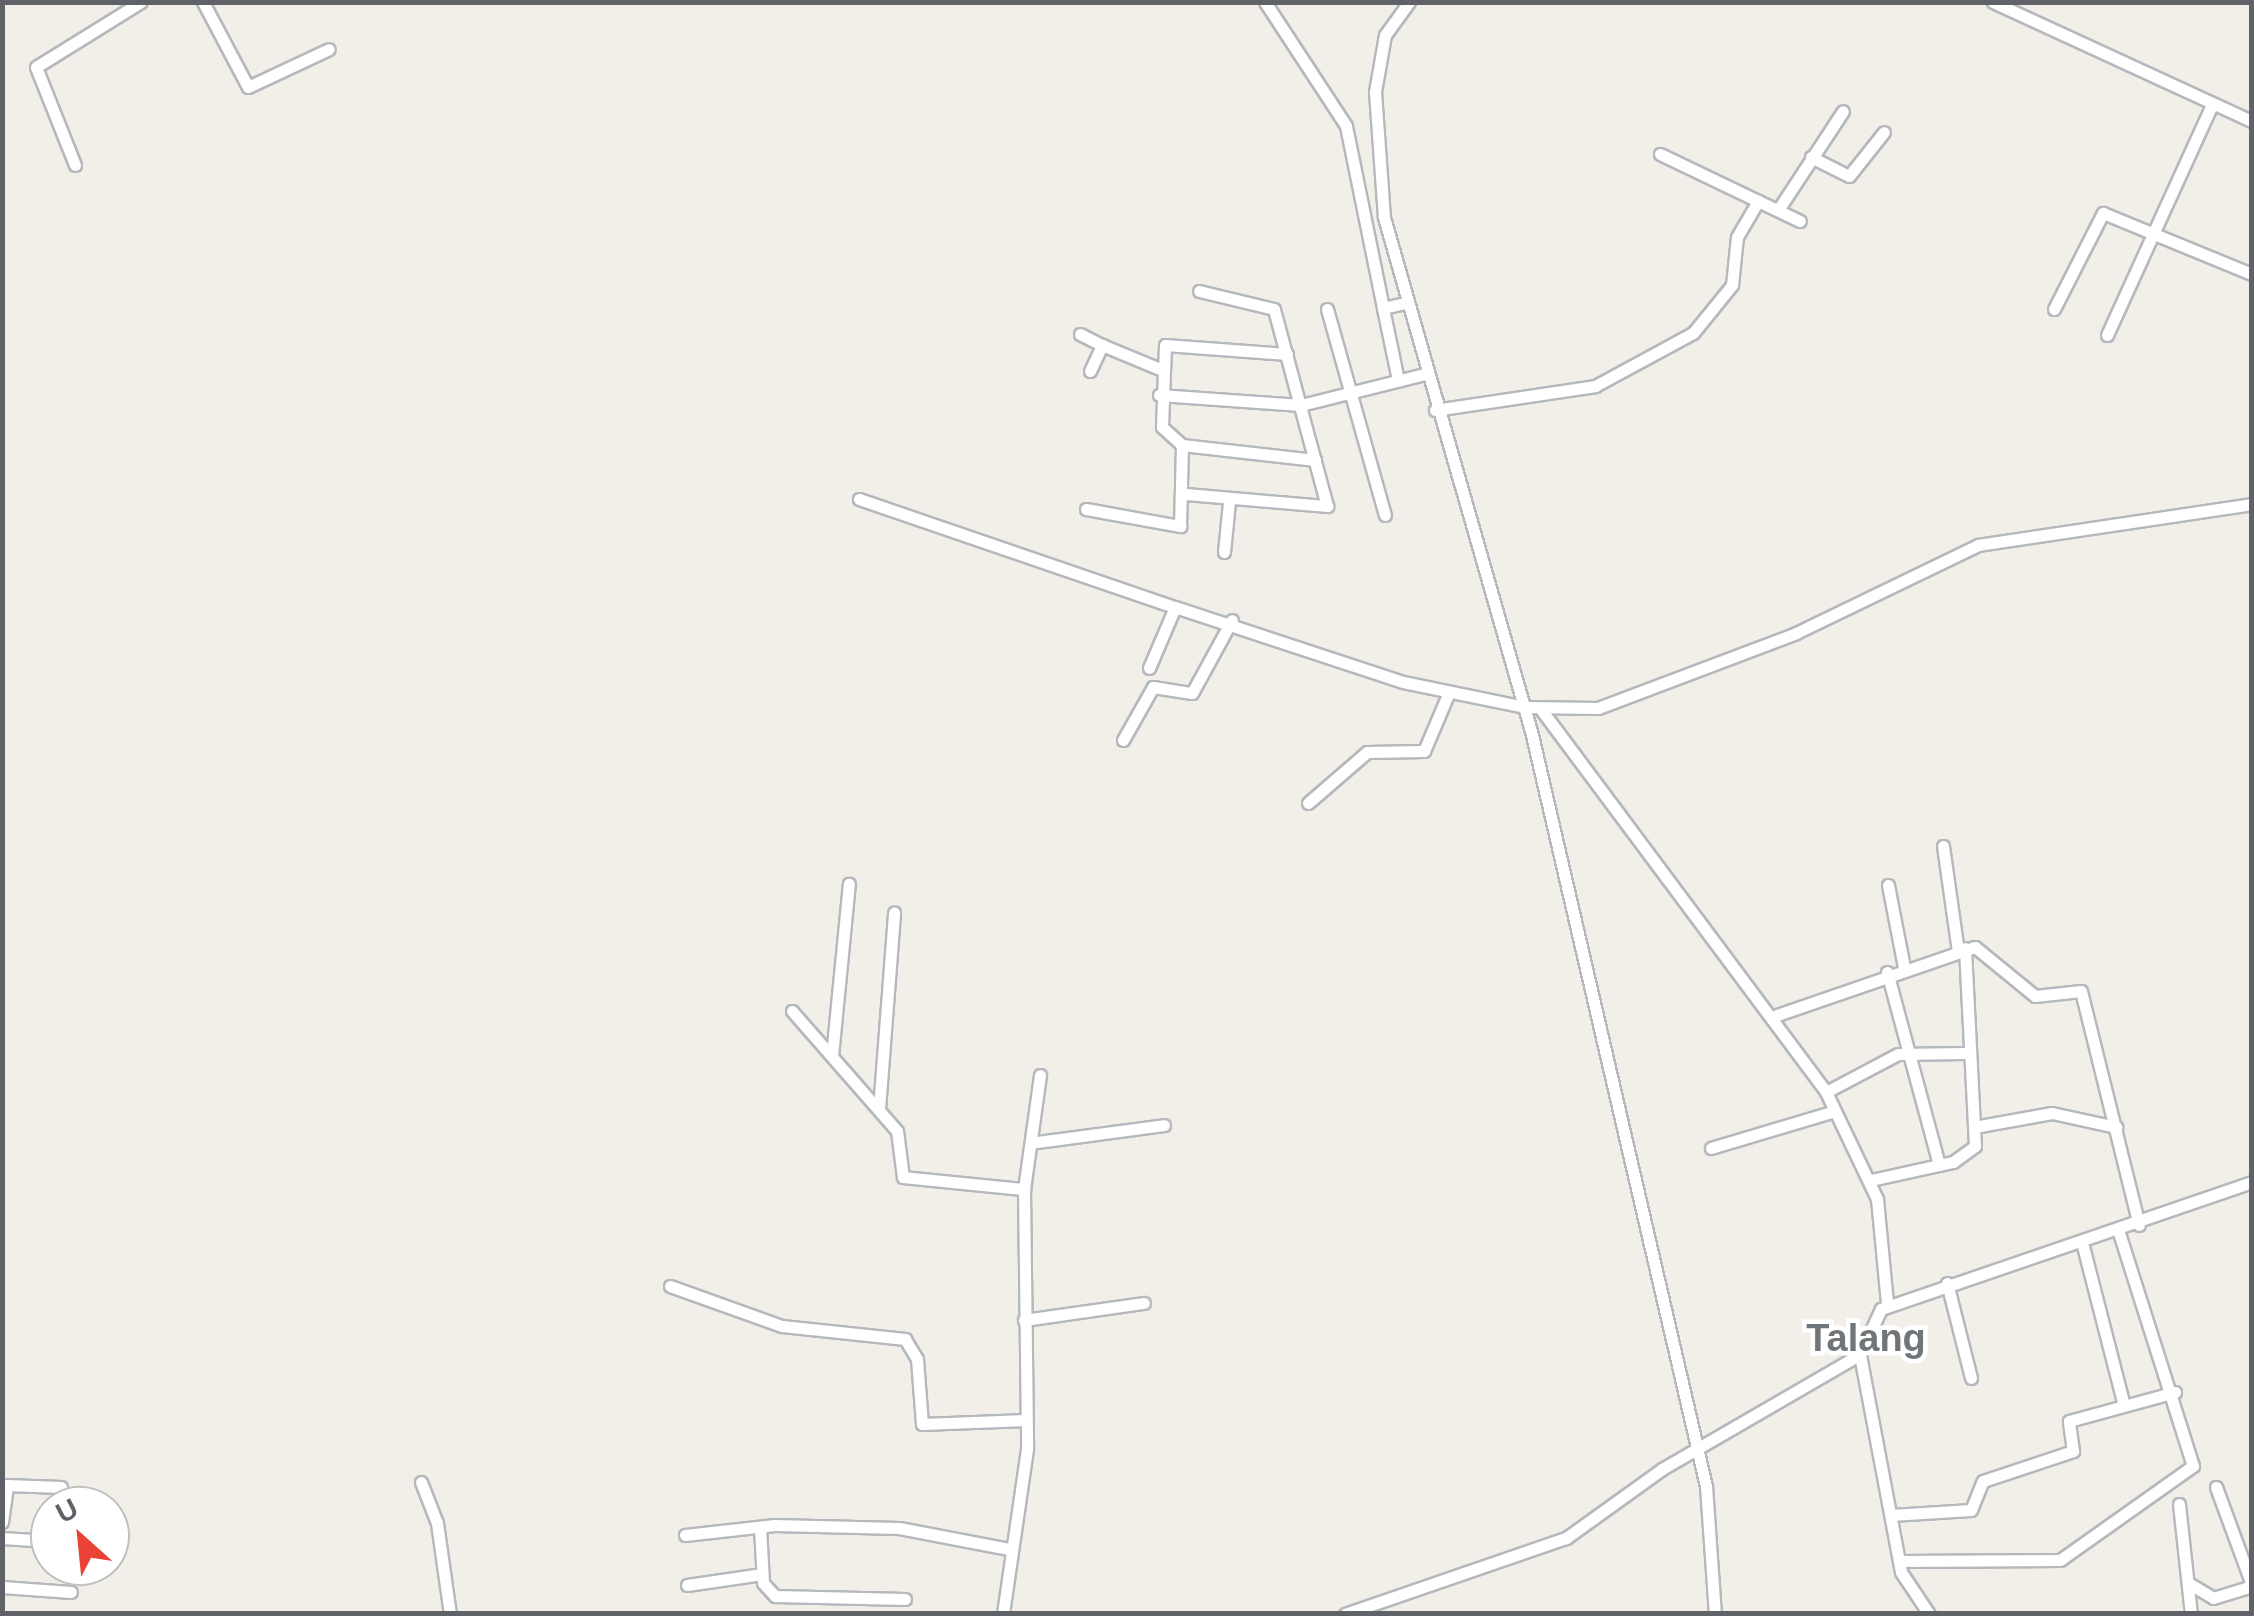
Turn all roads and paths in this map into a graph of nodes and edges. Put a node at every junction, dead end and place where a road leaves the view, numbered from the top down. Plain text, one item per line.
1 (109, 2) edge
2 (141, 2) edge
3 (203, 2) edge
4 (1265, 2) edge
5 (1409, 2) edge
6 (1992, 2) edge
7 (115, 15) junction
8 (329, 49) dead end
9 (2212, 104) junction
10 (1843, 110) dead end
11 (2252, 121) edge
12 (1884, 132) dead end
13 (1660, 154) dead end
14 (1811, 158) junction
15 (75, 165) dead end
16 (1758, 201) junction
17 (1778, 210) junction
18 (1800, 221) dead end
19 (2153, 230) junction
20 (2252, 274) edge
21 (1199, 291) dead end
22 (1405, 303) junction
23 (1383, 308) junction
24 (2054, 308) dead end
25 (1327, 309) dead end
26 (1080, 334) dead end
27 (2107, 335) dead end
28 (1102, 346) junction
29 (1287, 354) junction
30 (1160, 369) junction
31 (1090, 371) dead end
32 (1424, 374) junction
33 (1398, 380) junction
34 (1350, 393) junction
35 (1159, 395) junction
36 (1301, 405) junction
37 (1435, 410) junction
38 (1182, 445) junction
39 (1316, 460) junction
40 (1186, 494) junction
41 (859, 498) dead end
42 (1229, 502) junction
43 (2252, 504) edge
44 (1086, 509) dead end
45 (1385, 515) dead end
46 (1224, 552) dead end
47 (1174, 607) junction
48 (1232, 620) junction
49 (1149, 668) dead end
50 (1448, 692) junction
51 (1525, 707) junction
52 (1540, 708) junction
53 (1123, 740) dead end
54 (1308, 803) dead end
55 (1942, 846) dead end
56 (849, 884) dead end
57 (1888, 885) dead end
58 (894, 913) dead end
59 (1962, 950) junction
60 (1904, 967) junction
61 (1887, 972) junction
62 (792, 1011) dead end
63 (1776, 1015) junction
64 (1914, 1052) junction
65 (1964, 1053) junction
66 (832, 1056) junction
67 (1040, 1075) dead end
68 (1826, 1092) junction
69 (879, 1109) junction
70 (1835, 1111) junction
71 (1164, 1125) dead end
72 (1974, 1126) junction
73 (2117, 1128) junction
74 (1037, 1142) junction
75 (1711, 1148) dead end
76 (1939, 1165) junction
77 (1871, 1180) junction
78 (2252, 1182) edge
79 (1024, 1189) junction
80 (2140, 1225) junction
81 (2119, 1233) junction
82 (2083, 1246) junction
83 (1947, 1284) junction
84 (670, 1286) dead end
85 (1144, 1303) dead end
86 (1887, 1303) junction
87 (1024, 1320) junction
88 (1860, 1354) junction
89 (1970, 1378) dead end
90 (2175, 1392) junction
91 (2124, 1406) junction
92 (1026, 1420) junction
93 (1694, 1451) junction
94 (421, 1482) dead end
95 (43, 1486) edge
96 (2216, 1487) dead end
97 (2179, 1504) dead end
98 (1891, 1515) junction
99 (2, 1522) edge
100 (760, 1526) junction
101 (686, 1536) dead end
102 (2, 1538) edge
103 (30, 1540) edge
104 (1009, 1549) junction
105 (1898, 1561) junction
106 (762, 1574) junction
107 (2190, 1584) junction
108 (687, 1585) dead end
109 (2252, 1586) edge
110 (2, 1587) edge
111 (71, 1592) dead end
112 (905, 1599) dead end
113 (450, 1614) edge
114 (1003, 1614) edge
115 (1346, 1614) edge
116 (1715, 1614) edge
117 (1929, 1614) edge
118 (2191, 1614) edge

1 - 7 street
2 - 7 street
3 - 8 street
4 - 23 street
5 - 22 street
6 - 9 street
7 - 15 street
9 - 11 street
9 - 19 street
10 - 14 street
12 - 14 street
13 - 16 street
14 - 17 street
16 - 17 street
16 - 37 street
17 - 18 street
19 - 20 street
19 - 24 street
19 - 27 street
21 - 29 street
22 - 23 street
22 - 32 street
23 - 33 street
25 - 34 street
26 - 28 street
28 - 30 street
28 - 31 street
29 - 30 street
29 - 36 street
30 - 35 street
32 - 33 street
32 - 37 street
33 - 34 street
34 - 36 street
34 - 45 street
35 - 36 street
35 - 38 street
36 - 39 street
37 - 51 street
38 - 39 street
38 - 40 street
39 - 42 street
40 - 42 street
40 - 44 street
41 - 47 street
42 - 46 street
43 - 52 street
47 - 48 street
47 - 49 street
48 - 50 street
48 - 53 street
50 - 51 street
50 - 54 street
51 - 52 street
51 - 93 street
52 - 63 street
55 - 59 street
56 - 66 street
57 - 60 street
58 - 69 street
59 - 60 street
59 - 65 street
59 - 73 street
60 - 61 street
61 - 63 street
61 - 64 street
62 - 66 street
63 - 68 street
64 - 65 street
64 - 68 street
64 - 76 street
65 - 72 street
66 - 69 street
67 - 74 street
68 - 70 street
69 - 79 street
70 - 75 street
70 - 77 street
71 - 74 street
72 - 73 street
72 - 76 street
73 - 80 street
74 - 79 street
76 - 77 street
77 - 86 street
78 - 80 street
79 - 87 street
80 - 81 street
81 - 82 street
81 - 90 street
82 - 83 street
82 - 91 street
83 - 86 street
83 - 89 street
84 - 92 street
85 - 87 street
86 - 88 street
87 - 92 street
88 - 93 street
88 - 98 street
90 - 91 street
90 - 105 street
91 - 98 street
92 - 104 street
93 - 115 street
93 - 116 street
94 - 113 street
95 - 99 street
96 - 109 street
97 - 107 street
98 - 105 street
100 - 101 street
100 - 104 street
100 - 106 street
102 - 103 street
104 - 114 street
105 - 117 street
106 - 108 street
106 - 112 street
107 - 109 street
107 - 118 street
110 - 111 street

